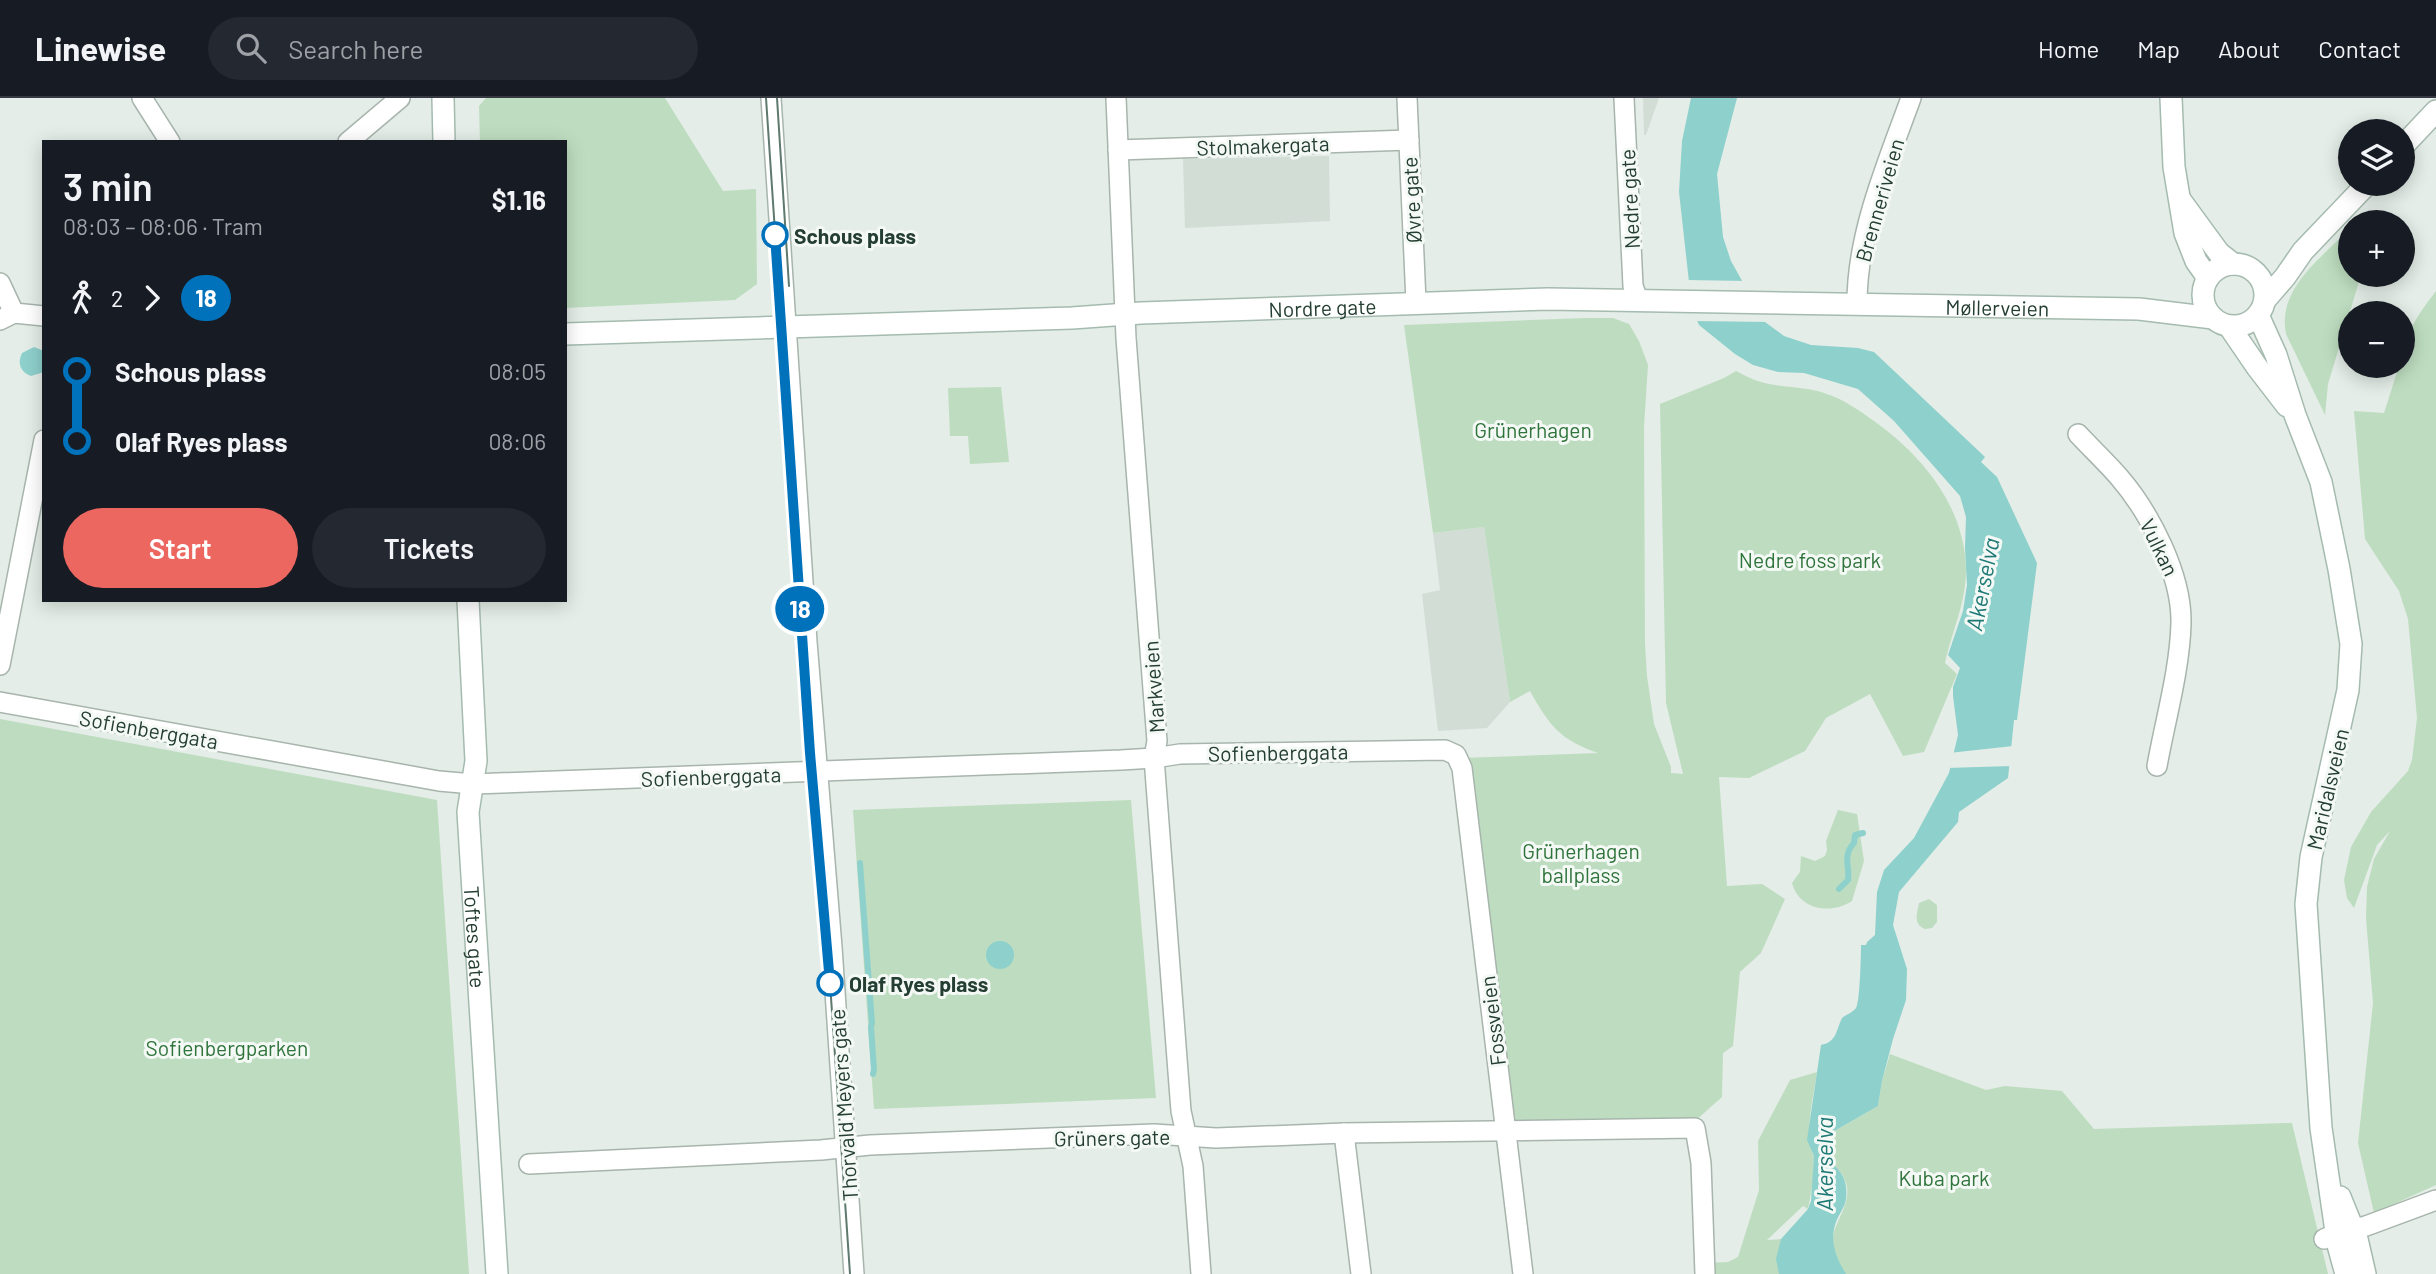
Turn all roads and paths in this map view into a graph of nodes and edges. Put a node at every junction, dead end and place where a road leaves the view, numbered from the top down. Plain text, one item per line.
1 (142, 98) edge
2 (400, 98) edge
3 (443, 98) edge
4 (771, 98) edge
5 (1116, 98) edge
6 (1407, 98) edge
7 (1624, 98) edge
8 (1911, 98) edge
9 (2171, 98) edge
10 (2436, 111) edge
11 (2415, 133) edge
12 (169, 140) edge
13 (350, 140) edge
14 (444, 140) edge
15 (1409, 140) junction
16 (1118, 150) junction
17 (2356, 196) edge
18 (2180, 200) junction
19 (2303, 251) junction
20 (2233, 264) junction
21 (2256, 273) junction
22 (0, 283) edge
23 (2206, 285) junction
24 (1638, 300) junction
25 (1416, 302) junction
26 (1857, 303) junction
27 (2262, 307) junction
28 (2139, 309) junction
29 (1125, 314) junction
30 (42, 316) edge
31 (7, 317) edge
32 (2221, 322) junction
33 (787, 327) junction
34 (567, 334) edge
35 (2295, 415) junction
36 (2078, 434) dead end
37 (42, 450) edge
38 (468, 602) edge
39 (0, 665) edge
40 (0, 702) edge
41 (1154, 758) junction
42 (2157, 766) dead end
43 (1462, 768) joint
44 (817, 773) junction
45 (473, 784) junction
46 (1506, 1131) junction
47 (1344, 1133) junction
48 (1186, 1137) junction
49 (846, 1147) junction
50 (529, 1164) dead end
51 (2436, 1200) edge
52 (2338, 1234) junction
53 (497, 1274) edge
54 (854, 1274) edge
55 (1201, 1274) edge
56 (1361, 1274) edge
57 (1523, 1274) edge
58 (1705, 1274) edge
59 (2346, 1274) edge
60 (2365, 1274) edge

1 - 12 street
2 - 13 street
3 - 14 main road
4 - 33 street, Thorvald Meyers gate
5 - 16 street, Markveien
6 - 15 street, Øvre gate
7 - 24 street, Nedre gate
8 - 26 street, Brenneriveien
9 - 18 main road, Maridalsveien
10 - 11 main road
15 - 16 street, Stolmakergata
15 - 25 street, Øvre gate
16 - 29 street, Markveien
17 - 19 main road
18 - 20 main road, Maridalsveien
18 - 23 main road, Maridalsveien
19 - 21 main road
19 - 27 main road
20 - 21 main road, Maridalsveien
20 - 23 main road
21 - 27 main road, Maridalsveien
22 - 31 street
23 - 28 main road, Møllerveien
23 - 32 main road, Maridalsveien
24 - 25 main road, Nordre gate
24 - 26 main road, Nordre gate
25 - 29 main road, Nordre gate
26 - 28 main road, Møllerveien
27 - 32 main road
27 - 35 main road, Maridalsveien
28 - 32 main road, Møllerveien
29 - 33 main road, Nordre gate
29 - 41 street, Markveien
30 - 31 street
32 - 35 main road, Maridalsveien
33 - 34 main road
33 - 44 street, Thorvald Meyers gate
35 - 52 main road, Maridalsveien
36 - 42 street, Vulkan
37 - 39 street
38 - 45 main road, Toftes gate
40 - 45 street, Sofienberggata
41 - 43 street, Sofienberggata
41 - 44 street, Sofienberggata
41 - 48 street, Markveien
43 - 46 street, Fossveien
44 - 45 street, Sofienberggata
44 - 49 street, Thorvald Meyers gate
45 - 53 main road, Toftes gate
46 - 47 street, Grüners gate
46 - 57 street, Fossveien
46 - 58 street, Grüners gate
47 - 48 street, Grüners gate
47 - 56 street
48 - 49 street, Grüners gate
48 - 55 street, Markveien
49 - 50 street, Grüners gate
49 - 54 street, Thorvald Meyers gate
51 - 52 street
52 - 59 main road, Maridalsveien
52 - 60 main road, Maridalsveien

